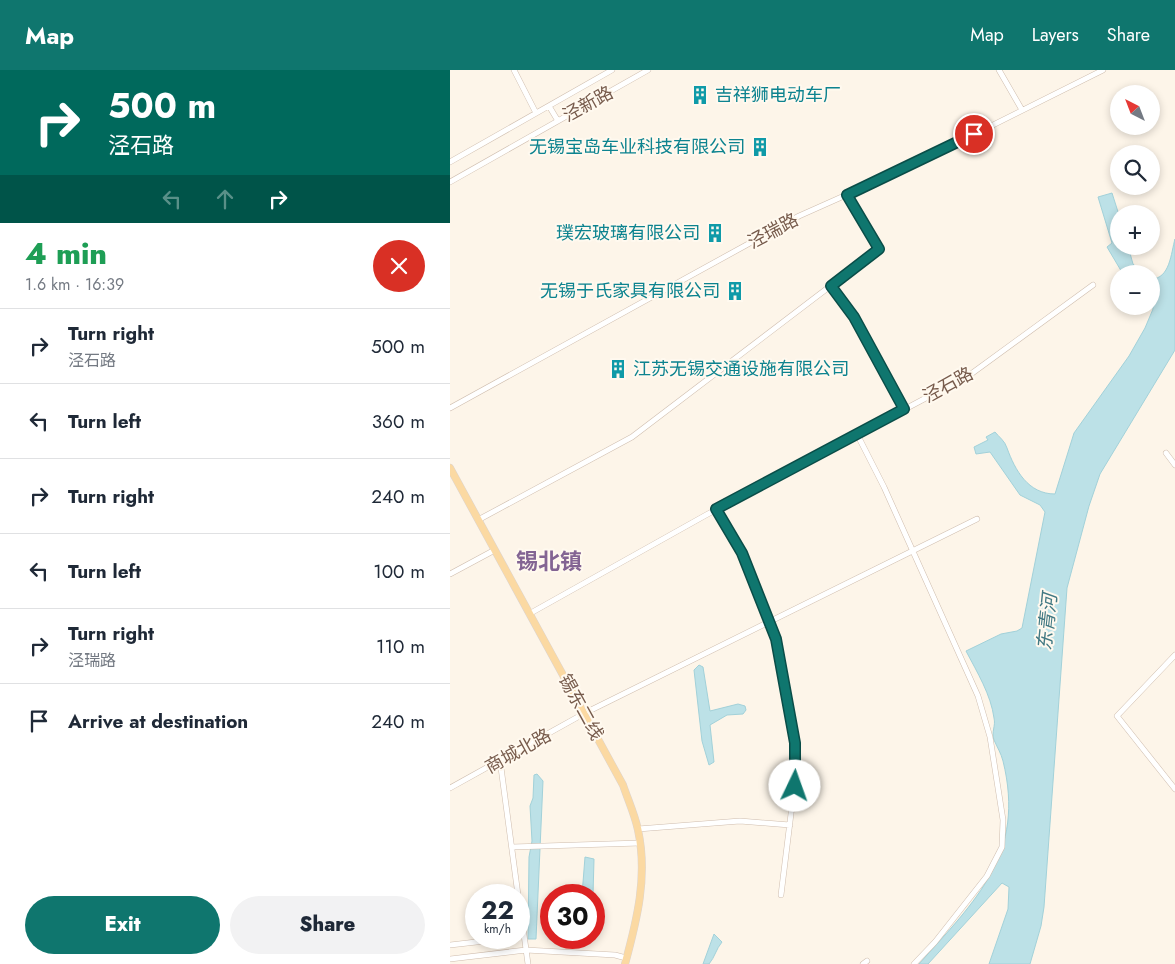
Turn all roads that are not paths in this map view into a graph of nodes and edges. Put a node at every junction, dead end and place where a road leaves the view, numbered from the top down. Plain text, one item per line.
1 (514, 70) edge
2 (612, 70) edge
3 (648, 70) edge
4 (999, 70) edge
5 (1103, 70) edge
6 (549, 106) junction
7 (1022, 110) junction
8 (536, 113) junction
9 (558, 121) junction
10 (450, 162) edge
11 (450, 182) edge
12 (847, 195) junction
13 (1093, 285) dead end
14 (831, 286) junction
15 (450, 408) edge
16 (904, 409) junction
17 (857, 434) junction
18 (1166, 453) dead end
19 (1175, 465) edge
20 (450, 468) edge
21 (716, 509) junction
22 (977, 519) dead end
23 (478, 520) junction
24 (912, 550) junction
25 (491, 552) dead end
26 (450, 574) edge
27 (529, 614) junction
28 (770, 622) junction
29 (1175, 655) edge
30 (585, 713) junction
31 (500, 760) junction
32 (450, 788) edge
33 (1175, 788) edge
34 (790, 825) junction
35 (638, 829) junction
36 (640, 842) junction
37 (512, 847) junction
38 (517, 884) edge
39 (781, 895) dead end
40 (465, 943) edge
41 (450, 945) edge
42 (526, 950) junction
43 (450, 959) edge
44 (625, 961) edge
45 (528, 964) edge
46 (914, 964) edge

1 - 8 street
2 - 6 street, 泾新路
3 - 9 street, 泾新路
4 - 7 street
5 - 7 street, 泾瑞路
6 - 8 street, 泾新路
6 - 9 street
7 - 12 street, 泾瑞路
8 - 10 street, 泾新路
9 - 11 street, 泾新路
12 - 14 street
12 - 15 street, 泾瑞路
13 - 16 street, 泾石路
14 - 16 street
14 - 23 street
16 - 17 street, 泾石路
17 - 21 street, 泾石路
17 - 24 street
18 - 19 street
20 - 23 main road, 锡东二线
21 - 27 street, 泾石路
21 - 28 street
22 - 24 street, 商城北路
23 - 27 main road, 锡东二线
24 - 28 street, 商城北路
24 - 46 street
25 - 26 street
27 - 30 main road, 锡东二线
28 - 30 street, 商城北路
28 - 34 street
29 - 33 street
30 - 31 street, 商城北路
30 - 35 main road, 锡东二线
31 - 32 street, 商城北路
31 - 37 street
34 - 35 street
34 - 39 street
35 - 36 main road, 锡东二线
36 - 37 street
36 - 44 main road, 锡东二线
37 - 38 street
40 - 41 street
42 - 43 street
42 - 44 street
42 - 45 street

